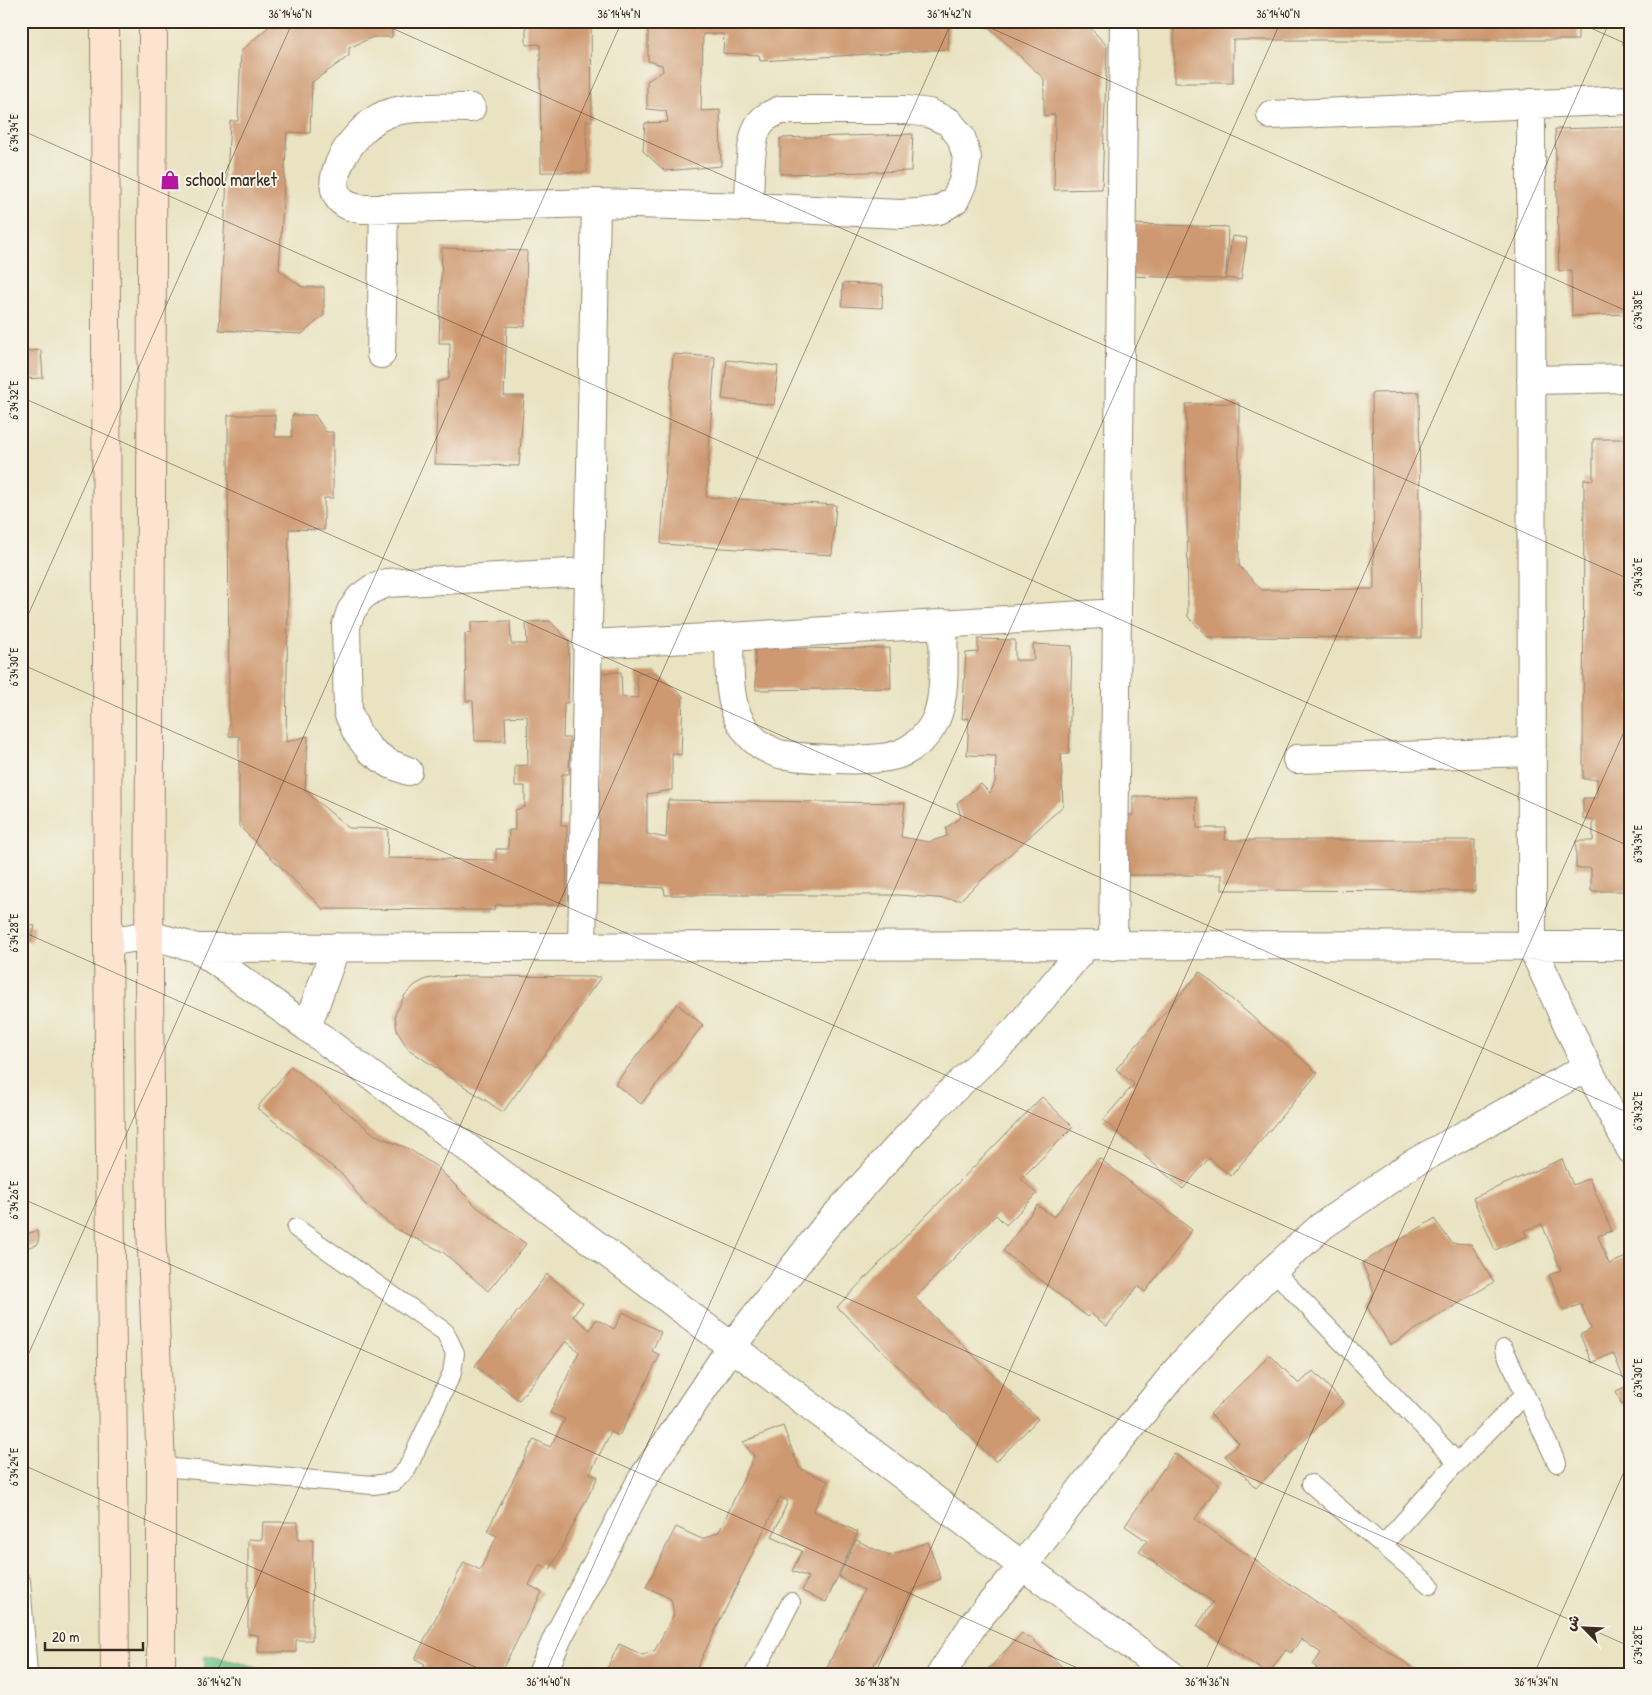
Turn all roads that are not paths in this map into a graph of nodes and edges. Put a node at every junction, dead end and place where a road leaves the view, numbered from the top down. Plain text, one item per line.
1 (105, 21) edge
2 (153, 21) edge
3 (1124, 21) edge
4 (1631, 100) edge
5 (1531, 103) junction
6 (471, 108) dead end
7 (1271, 115) dead end
8 (596, 203) junction
9 (384, 208) junction
10 (750, 208) junction
11 (381, 354) dead end
12 (1631, 378) edge
13 (1531, 380) junction
14 (588, 572) junction
15 (1117, 613) junction
16 (943, 623) junction
17 (729, 637) junction
18 (587, 644) junction
19 (1532, 752) junction
20 (1296, 760) dead end
21 (408, 771) dead end
22 (149, 935) junction
23 (108, 942) junction
24 (1086, 945) junction
25 (582, 946) junction
26 (1113, 946) junction
27 (1631, 946) edge
28 (1532, 947) junction
29 (197, 948) junction
30 (336, 948) junction
31 (307, 1027) junction
32 (1587, 1067) junction
33 (1631, 1150) edge
34 (111, 1225) junction
35 (151, 1226) junction
36 (296, 1228) dead end
37 (1273, 1270) junction
38 (732, 1346) junction
39 (1504, 1349) dead end
40 (1524, 1394) junction
41 (1457, 1462) junction
42 (1557, 1463) dead end
43 (161, 1467) junction
44 (1311, 1484) dead end
45 (1383, 1545) junction
46 (1023, 1566) junction
47 (21, 1581) edge
48 (1430, 1585) dead end
49 (791, 1602) dead end
50 (28, 1674) edge
51 (115, 1674) edge
52 (161, 1674) edge
53 (542, 1674) edge
54 (754, 1674) edge
55 (941, 1674) edge
56 (1170, 1674) edge

1 - 23 main road
2 - 22 main road
3 - 15 street
4 - 5 street
5 - 7 street
5 - 13 street
6 - 9 street
8 - 9 street
8 - 10 street
8 - 14 street
9 - 11 street
10 - 10 street
12 - 13 street
13 - 19 street
14 - 18 street
14 - 21 street
15 - 16 street
15 - 26 street
16 - 17 street
16 - 17 street
17 - 18 street
18 - 25 street
19 - 20 street
19 - 28 street
22 - 23 street
22 - 29 street
22 - 35 main road
23 - 34 main road
24 - 25 street
24 - 26 street
24 - 38 street
25 - 30 street
26 - 28 street
27 - 28 street
28 - 32 street
29 - 30 street
29 - 31 street
30 - 31 street
31 - 38 street
32 - 33 street
32 - 37 street
34 - 35 main road
34 - 51 main road
35 - 43 main road
36 - 43 lane
37 - 41 lane
37 - 46 street
38 - 46 street
38 - 53 street
39 - 40 lane
40 - 41 lane
40 - 42 lane
41 - 45 lane
43 - 52 main road
44 - 45 lane
45 - 48 lane
46 - 55 street
46 - 56 street
47 - 50 lane
49 - 54 lane

